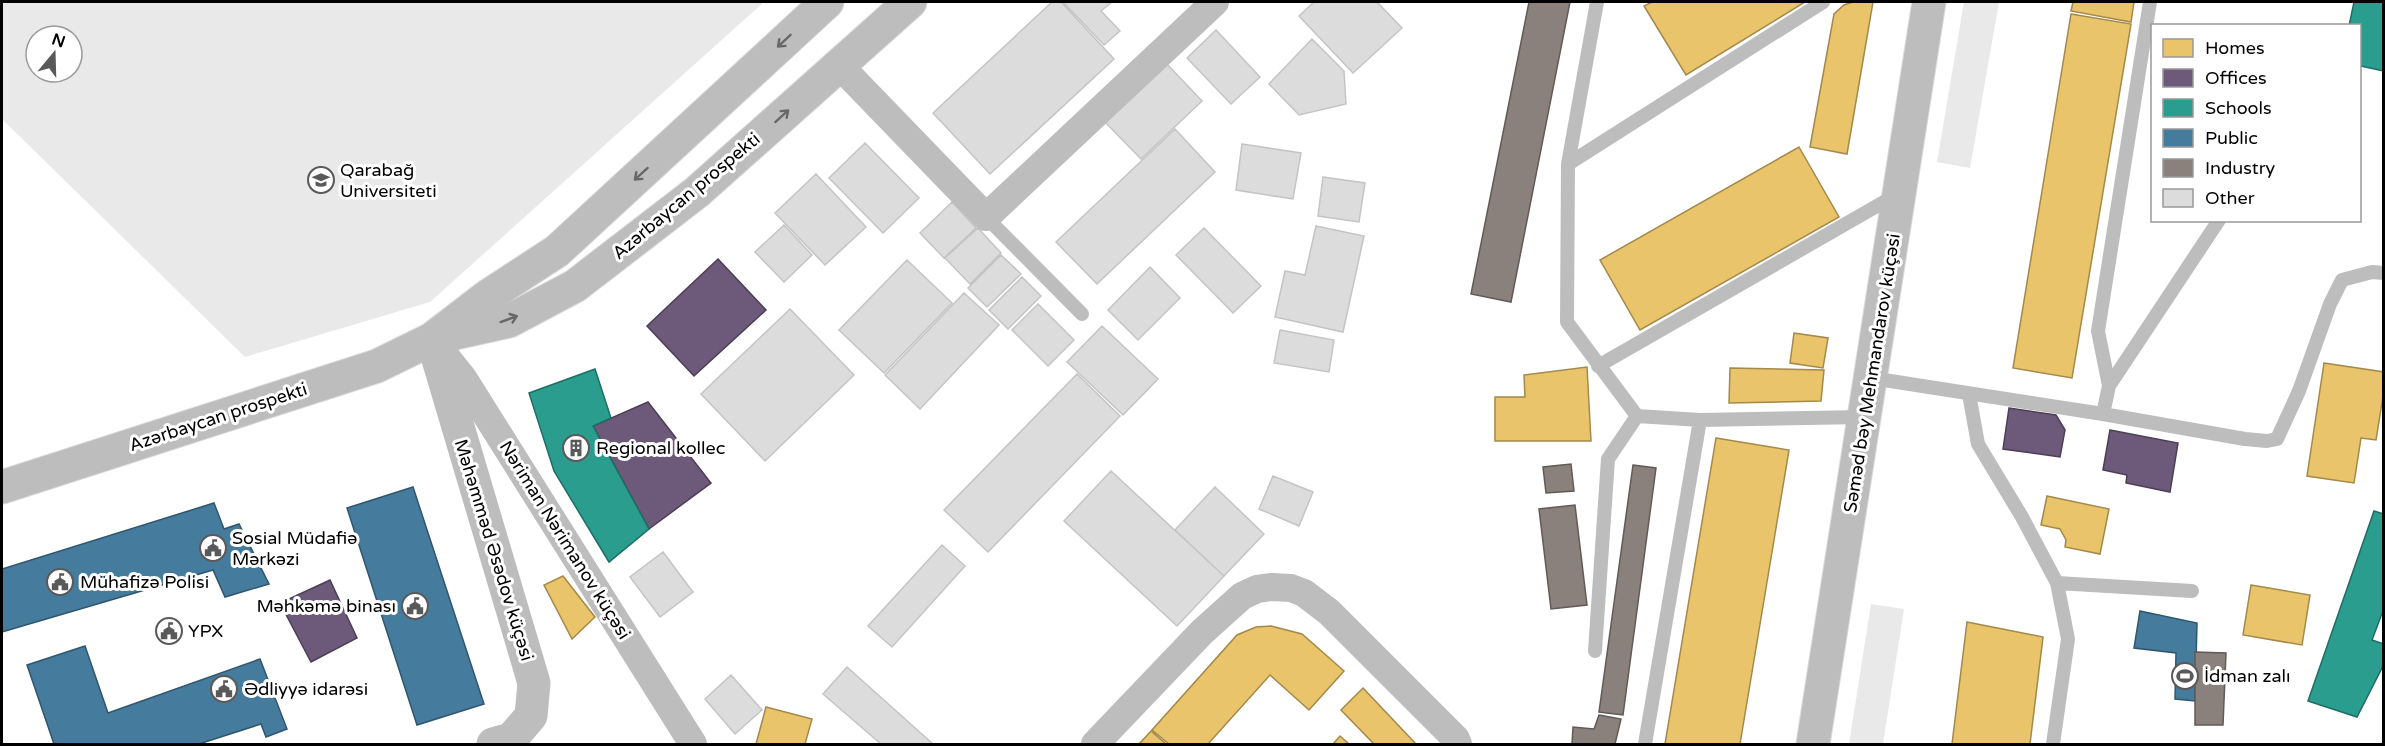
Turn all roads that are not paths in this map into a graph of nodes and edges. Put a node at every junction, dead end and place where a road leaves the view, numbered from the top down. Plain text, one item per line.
1 (827, 2) edge
2 (910, 2) edge
3 (1215, 2) edge
4 (1598, 2) edge
5 (1823, 2) edge
6 (1929, 2) edge
7 (2150, 2) edge
8 (839, 65) junction
9 (1568, 164) junction
10 (1901, 191) junction
11 (986, 217) junction
12 (2218, 222) edge
13 (2384, 273) edge
14 (1082, 314) dead end
15 (432, 339) junction
16 (1598, 366) junction
17 (1870, 378) junction
18 (2109, 386) junction
19 (1969, 394) junction
20 (2103, 414) junction
21 (1637, 416) junction
22 (1864, 417) junction
23 (1700, 420) junction
24 (2, 487) edge
25 (2057, 583) junction
26 (2192, 591) dead end
27 (1595, 651) dead end
28 (493, 744) edge
29 (693, 744) edge
30 (1095, 744) edge
31 (1458, 744) edge
32 (1645, 744) edge
33 (1813, 744) edge
34 (2053, 744) edge

1 -> 15 main road, Azərbaycan prospekti
2 - 8 main road, Azərbaycan prospekti
3 - 11 street
4 - 9 lane
5 - 9 lane
6 - 10 main road, Səməd bəy Mehmandarov küçəsi
7 - 18 lane
8 - 11 street
15 -> 8 main road, Azərbaycan prospekti
9 - 16 lane
10 - 16 lane
10 - 17 main road, Səməd bəy Mehmandarov küçəsi
11 - 14 lane
12 - 18 lane
13 - 20 lane
15 - 24 main road, Azərbaycan prospekti
15 - 28 main road, Məhəmməd Əsədov küçəsi
15 - 29 street, Nəriman Nərimanov küçəsi
16 - 21 lane
17 - 19 lane
17 - 22 main road, Səməd bəy Mehmandarov küçəsi
18 - 20 lane
19 - 20 lane
19 - 25 lane
21 - 23 lane
21 - 27 lane
22 - 23 lane
22 - 33 main road, Səməd bəy Mehmandarov küçəsi
23 - 32 lane
25 - 26 lane
25 - 34 lane
30 - 31 street

